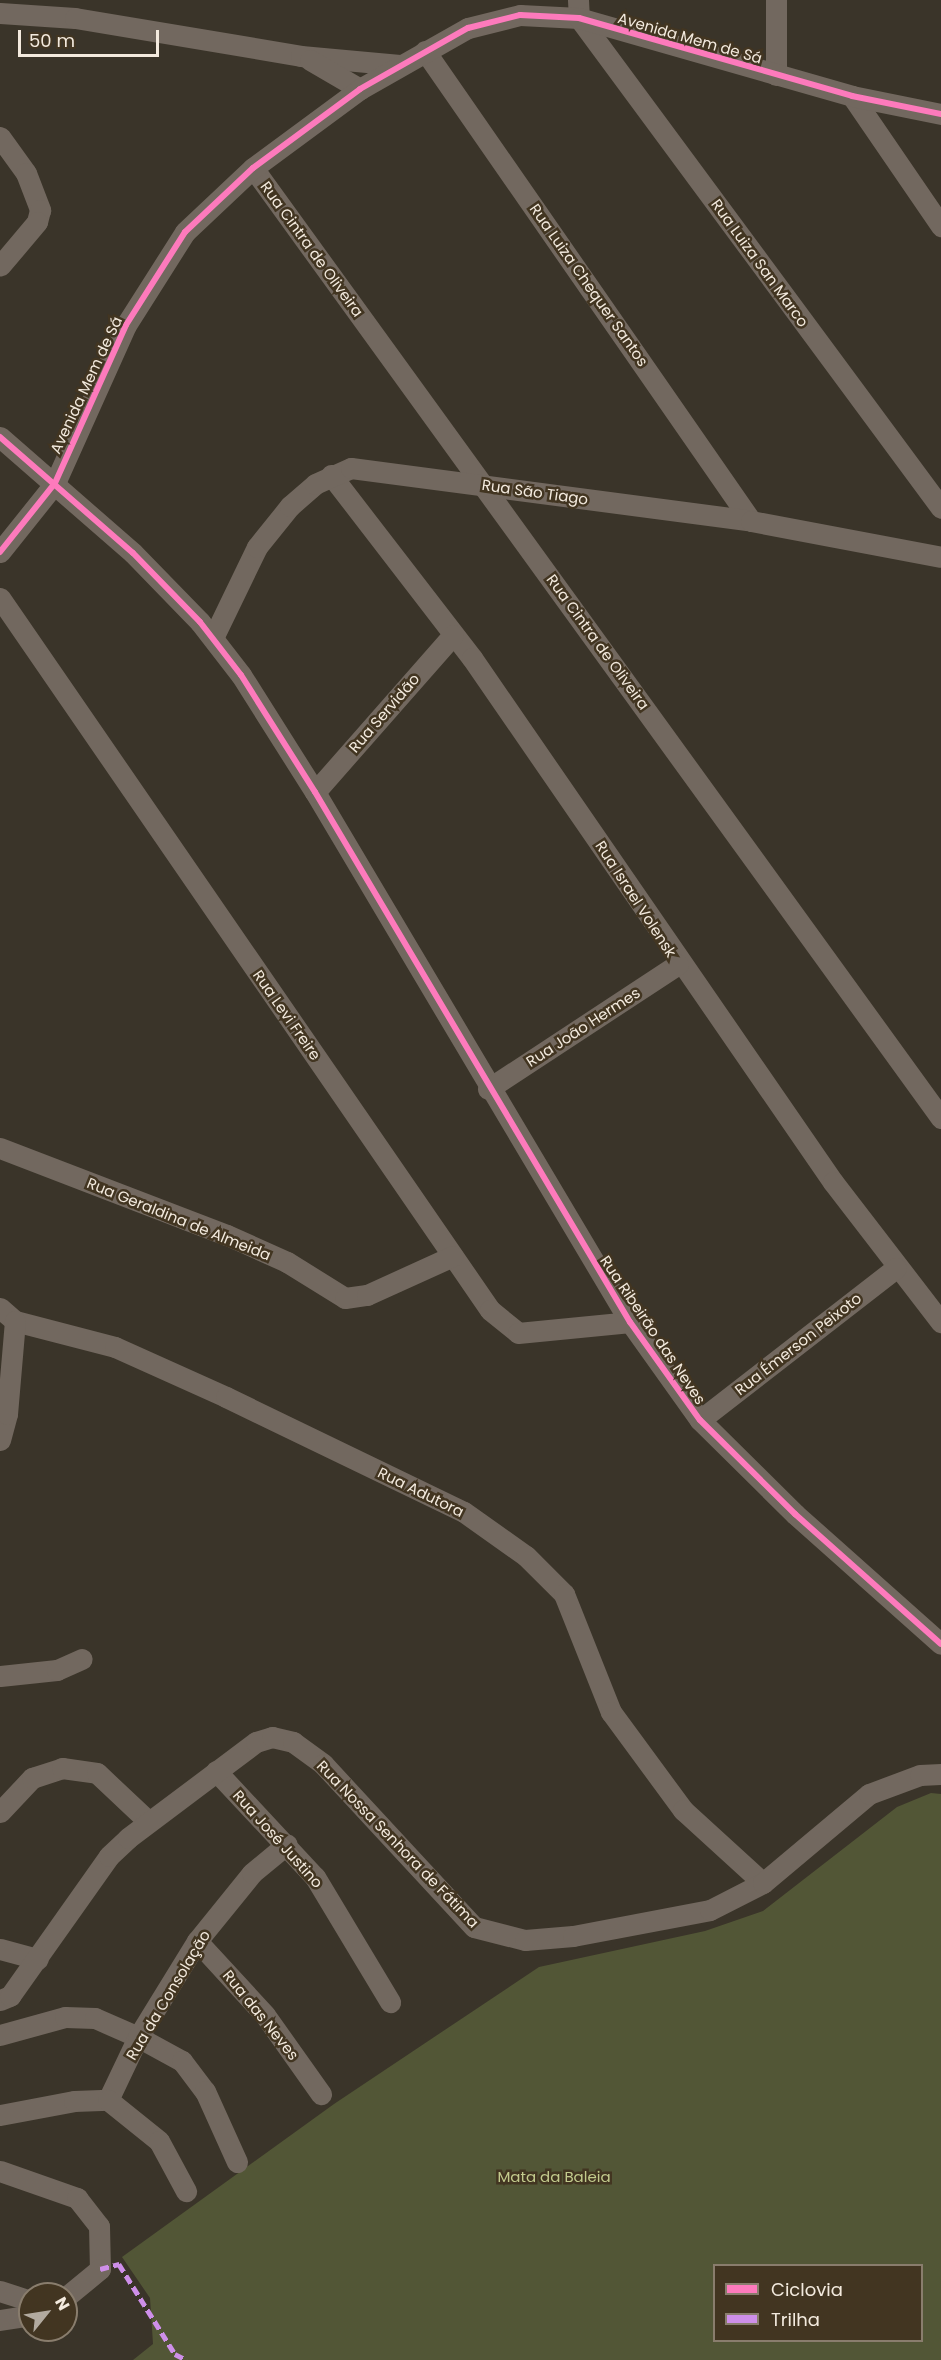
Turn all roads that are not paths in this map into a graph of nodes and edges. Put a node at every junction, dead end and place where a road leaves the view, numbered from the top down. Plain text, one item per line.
1 (776, 0) edge
2 (578, 9) edge
3 (0, 13) edge
4 (425, 51) junction
5 (301, 56) junction
6 (400, 65) junction
7 (776, 75) junction
8 (360, 89) junction
9 (852, 96) junction
10 (941, 114) edge
11 (0, 137) edge
12 (253, 168) junction
13 (941, 226) edge
14 (0, 266) edge
15 (0, 437) edge
16 (331, 475) junction
17 (55, 483) junction
18 (485, 485) junction
19 (941, 508) edge
20 (751, 521) junction
21 (0, 552) edge
22 (941, 557) edge
23 (0, 598) edge
24 (453, 635) junction
25 (213, 638) junction
26 (315, 792) junction
27 (678, 964) junction
28 (488, 1089) junction
29 (941, 1118) edge
30 (0, 1148) edge
31 (453, 1256) junction
32 (896, 1268) junction
33 (7, 1315) edge
34 (630, 1322) junction
35 (941, 1322) edge
36 (699, 1420) junction
37 (0, 1440) edge
38 (941, 1644) edge
39 (82, 1659) dead end
40 (0, 1676) edge
41 (216, 1771) junction
42 (941, 1773) edge
43 (0, 1812) edge
44 (148, 1821) junction
45 (287, 1844) junction
46 (763, 1883) junction
47 (197, 1941) junction
48 (0, 1949) edge
49 (38, 1959) junction
50 (0, 2000) edge
51 (390, 2002) dead end
52 (0, 2034) edge
53 (138, 2037) junction
54 (321, 2094) dead end
55 (108, 2100) junction
56 (0, 2115) edge
57 (237, 2162) dead end
58 (0, 2171) edge
59 (186, 2191) dead end
60 (78, 2287) edge
61 (0, 2291) edge
62 (18, 2297) edge
63 (18, 2317) edge
64 (0, 2320) edge

1 - 7 street
2 - 4 street, Avenida Mem de Sá
2 - 7 street, Avenida Mem de Sá
2 - 19 street, Rua Luiza San Marco
3 - 5 street
4 - 6 street, Avenida Mem de Sá
4 - 20 street, Rua Luiza Chequer Santos
5 - 6 street
5 - 8 street
6 - 8 street, Avenida Mem de Sá
7 - 9 street, Avenida Mem de Sá
8 - 12 street, Avenida Mem de Sá
9 - 10 street, Avenida Mem de Sá
9 - 13 street
11 - 14 street
12 - 17 street, Avenida Mem de Sá
12 - 18 street, Rua Cintra de Oliveira
15 - 17 street, Rua Ribeirão das Neves
16 - 18 street, Rua São Tiago
16 - 24 street, Rua Israel Volensk
16 - 25 street, Rua São Tiago
17 - 21 street, Avenida Mem de Sá
17 - 25 street, Rua Ribeirão das Neves
18 - 20 street, Rua São Tiago
18 - 29 street, Rua Cintra de Oliveira
20 - 22 street, Rua São Tiago
23 - 31 street, Rua Levi Freire
24 - 26 street, Rua Servidão
24 - 27 street, Rua Israel Volensk
25 - 26 street, Rua Ribeirão das Neves
26 - 28 street, Rua Ribeirão das Neves
27 - 28 street, Rua João Hermes
27 - 32 street, Rua Israel Volensk
28 - 34 street, Rua Ribeirão das Neves
30 - 31 street, Rua Geraldina de Almeida
31 - 34 street, Rua Levi Freire
32 - 35 street, Rua Israel Volensk
32 - 36 street, Rua Émerson Peixoto
33 - 37 street
33 - 46 street, Rua Adutora
34 - 36 street, Rua Ribeirão das Neves
36 - 38 street, Rua Ribeirão das Neves
39 - 40 street
41 - 44 street, Rua Nossa Senhora de Fátima
41 - 45 street, Rua José Justino
41 - 46 street, Rua Nossa Senhora de Fátima
42 - 46 street, Rua Nossa Senhora de Fátima
43 - 44 street
44 - 49 street, Rua Nossa Senhora de Fátima
45 - 47 street, Rua da Consolação
45 - 51 street, Rua José Justino
47 - 53 street, Rua da Consolação
47 - 54 street, Rua das Neves
48 - 49 street
49 - 50 street, Rua Nossa Senhora de Fátima
52 - 53 street
53 - 55 street, Rua da Consolação
53 - 57 street
55 - 56 street
55 - 59 street
58 - 60 street
61 - 62 street
63 - 64 street

